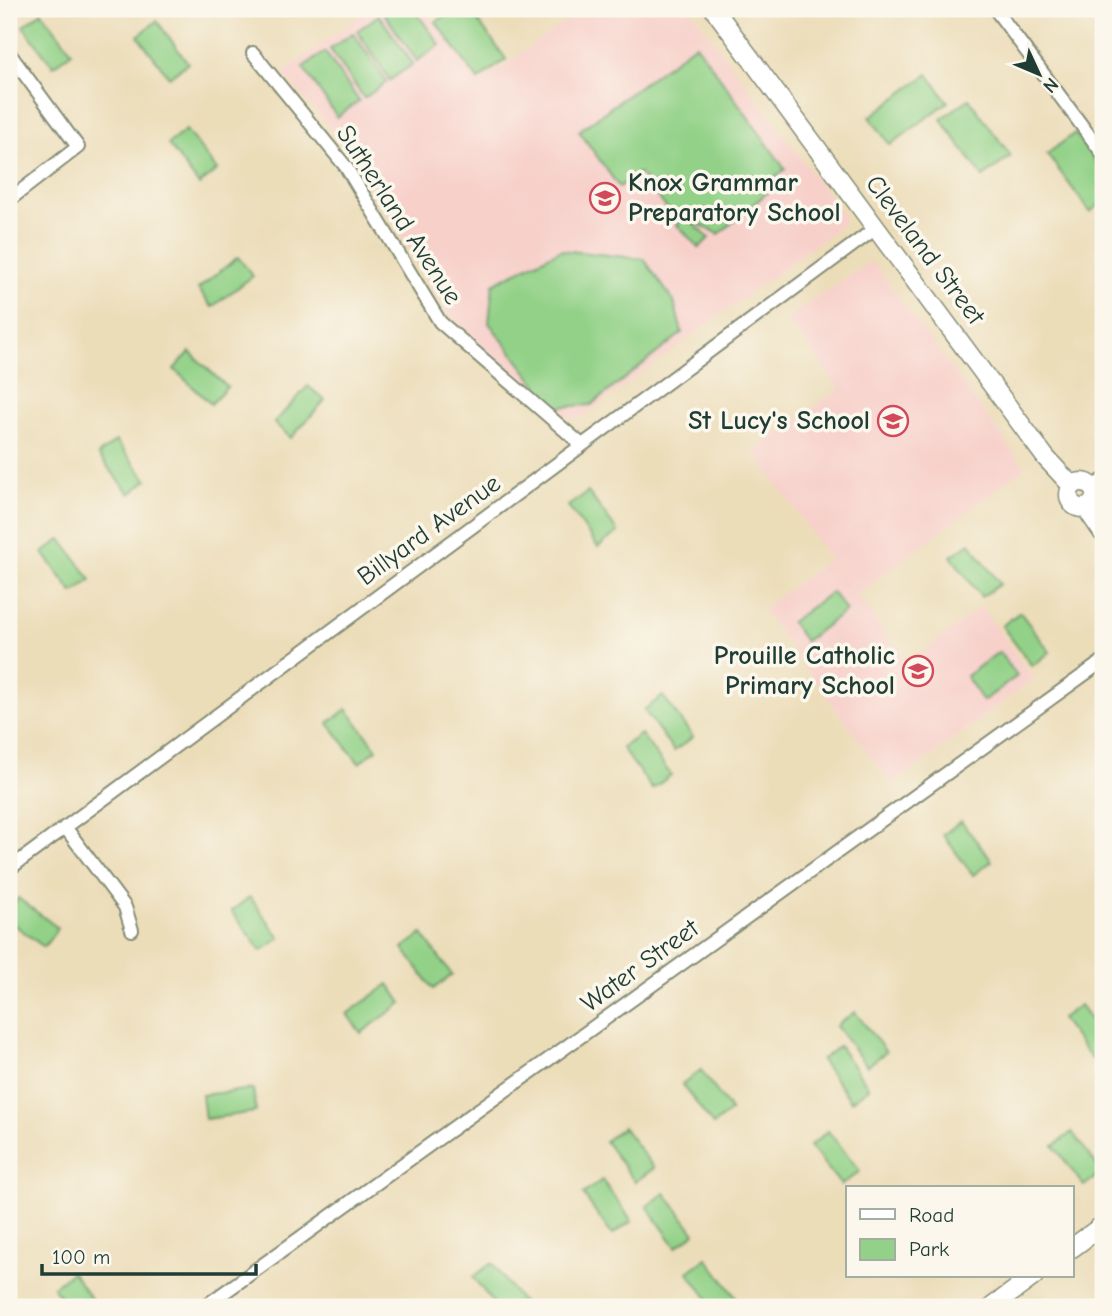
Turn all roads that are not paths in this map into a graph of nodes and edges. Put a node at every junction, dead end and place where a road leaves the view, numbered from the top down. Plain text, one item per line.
1 (714, 9) edge
2 (995, 9) edge
3 (9, 53) edge
4 (253, 53) dead end
5 (1103, 154) edge
6 (9, 200) edge
7 (876, 228) junction
8 (582, 445) junction
9 (1098, 484) edge
10 (1072, 486) junction
11 (1086, 508) junction
12 (1103, 533) edge
13 (1103, 661) edge
14 (65, 827) junction
15 (9, 869) edge
16 (132, 930) dead end
17 (1103, 1225) edge
18 (1074, 1247) edge
19 (1031, 1278) edge
20 (204, 1307) edge
21 (992, 1307) edge

1 - 7 street, Cleveland Street
2 - 5 street
3 - 6 street
4 - 8 street, Sutherland Avenue
7 - 8 street, Billyard Avenue
7 - 10 street, Cleveland Street
8 - 14 street, Billyard Avenue
9 - 10 street
9 - 11 street
10 - 11 street
11 - 12 street
13 - 20 street, Water Street
14 - 15 street, Billyard Avenue
14 - 16 street
17 - 18 street
19 - 21 street

